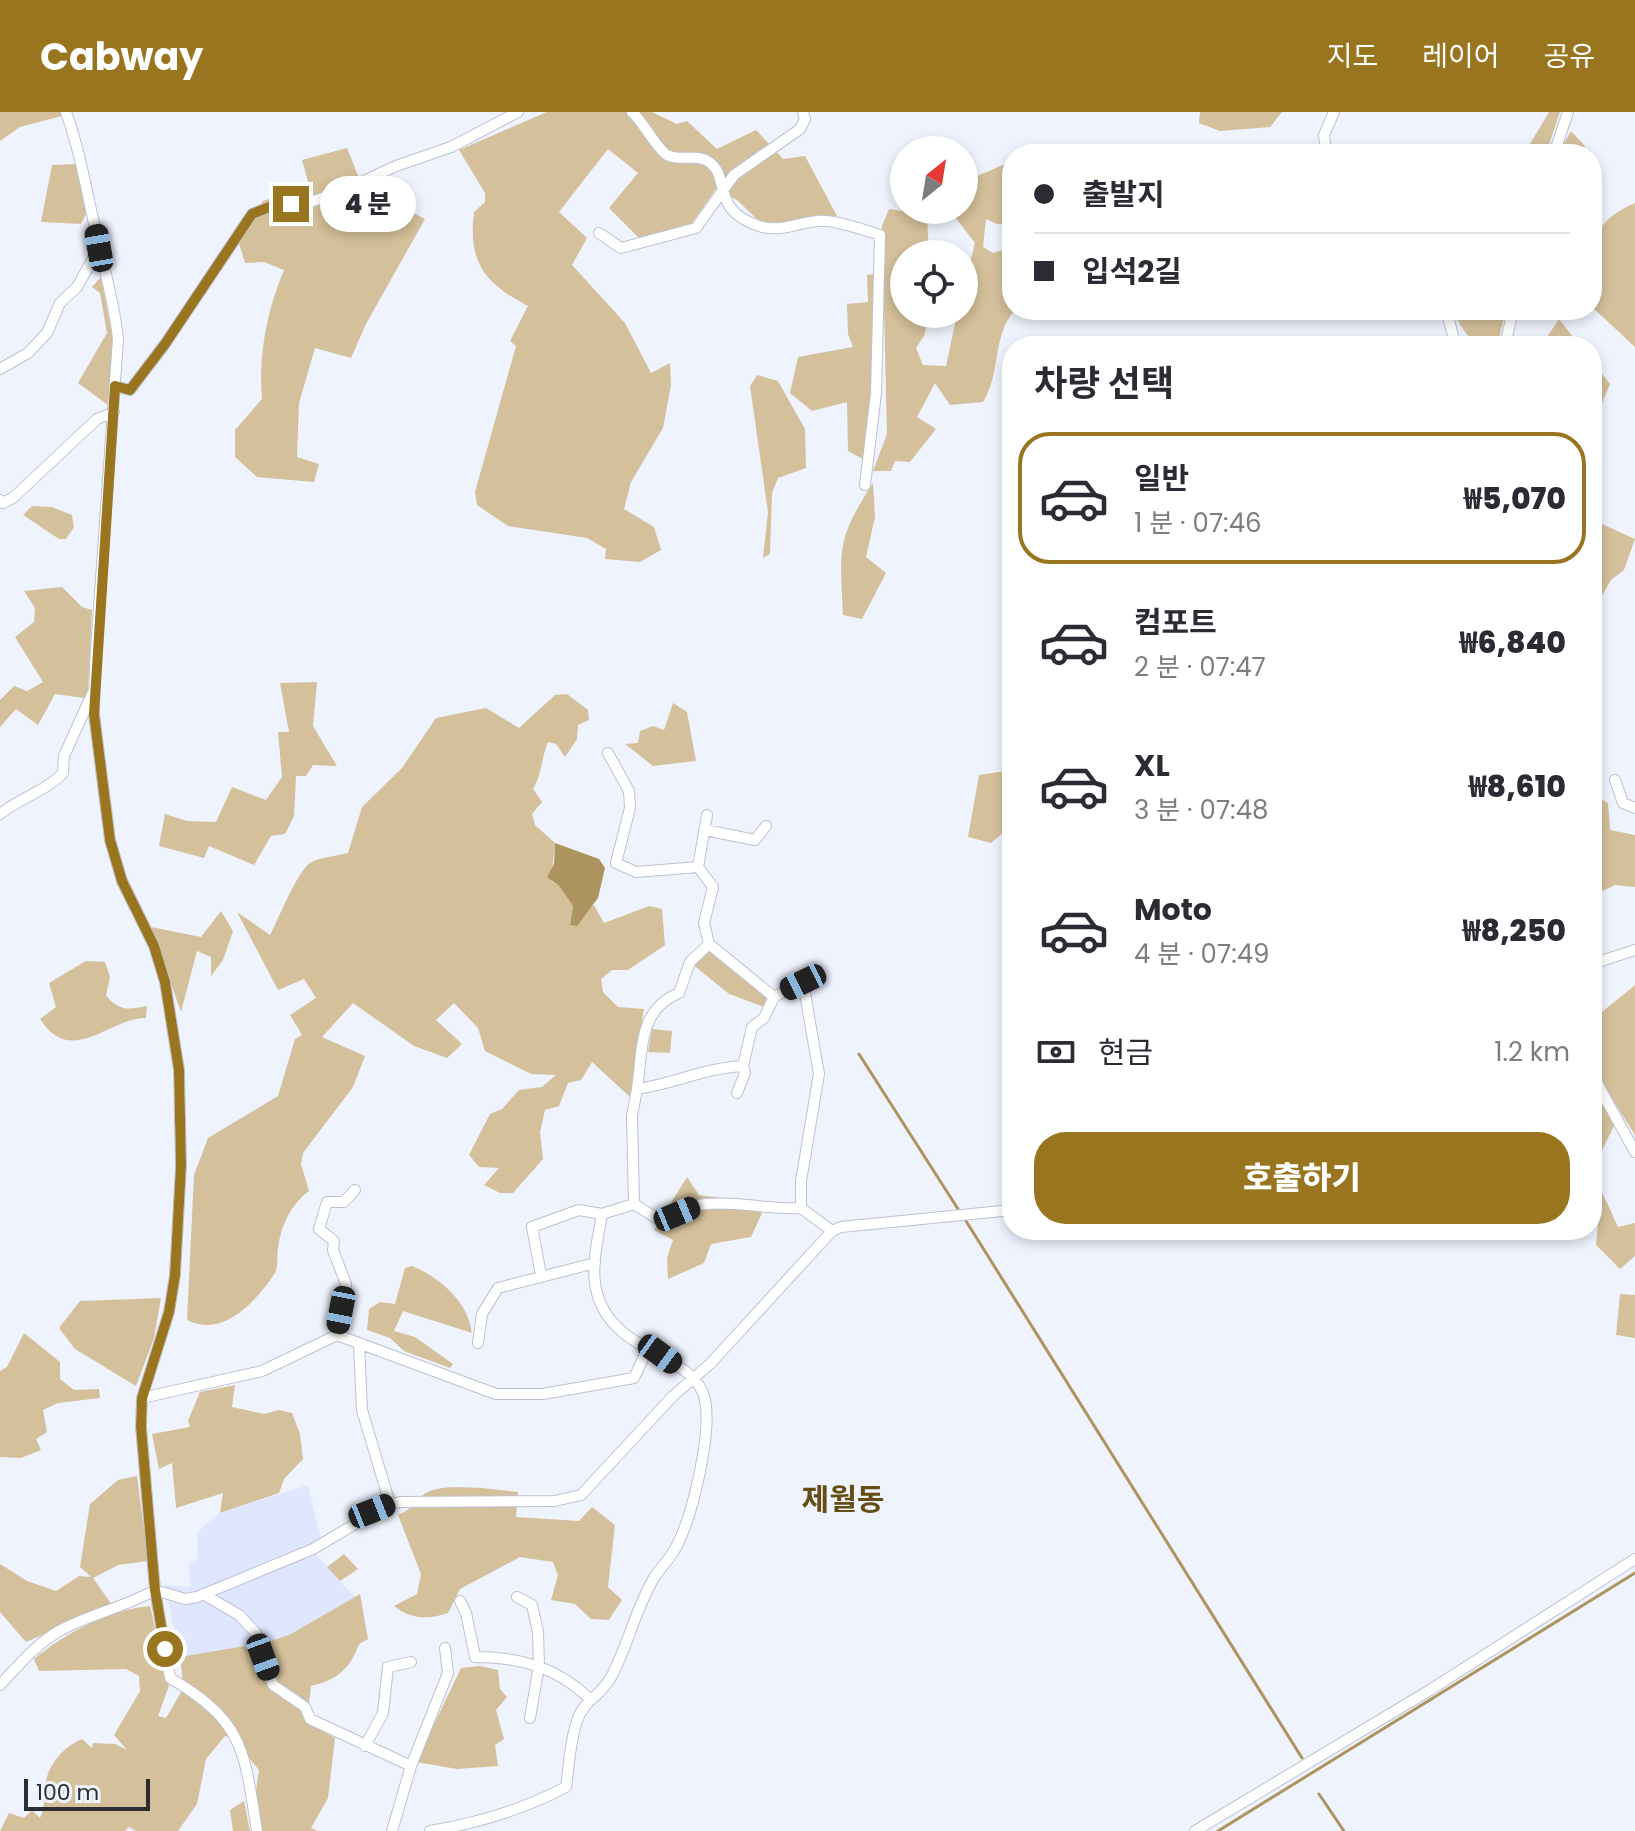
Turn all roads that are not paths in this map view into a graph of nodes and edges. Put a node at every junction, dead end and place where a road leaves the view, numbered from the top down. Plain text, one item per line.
1 (66, 112) edge
2 (518, 112) edge
3 (632, 112) edge
4 (803, 112) edge
5 (1334, 112) edge
6 (1568, 112) edge
7 (1325, 144) edge
8 (1557, 144) edge
9 (720, 191) junction
10 (599, 233) dead end
11 (99, 248) junction
12 (0, 369) edge
13 (115, 386) junction
14 (114, 412) junction
15 (865, 485) dead end
16 (1, 504) edge
17 (96, 687) junction
18 (608, 753) dead end
19 (1615, 780) dead end
20 (1635, 808) edge
21 (0, 814) edge
22 (707, 815) dead end
23 (766, 826) dead end
24 (705, 830) junction
25 (698, 867) junction
26 (709, 944) junction
27 (1635, 950) edge
28 (1602, 961) edge
29 (774, 997) junction
30 (743, 1066) junction
31 (637, 1089) junction
32 (1602, 1092) edge
33 (737, 1093) dead end
34 (1635, 1152) edge
35 (355, 1190) dead end
36 (634, 1204) junction
37 (801, 1208) junction
38 (1002, 1211) edge
39 (602, 1214) junction
40 (832, 1231) junction
41 (595, 1263) junction
42 (541, 1275) junction
43 (337, 1335) junction
44 (478, 1343) dead end
45 (359, 1344) junction
46 (647, 1350) junction
47 (694, 1379) junction
48 (142, 1398) junction
49 (390, 1504) junction
50 (1635, 1559) edge
51 (155, 1590) junction
52 (203, 1594) junction
53 (517, 1597) dead end
54 (460, 1601) dead end
55 (445, 1648) dead end
56 (411, 1662) dead end
57 (539, 1666) junction
58 (0, 1685) edge
59 (589, 1698) junction
60 (530, 1718) dead end
61 (365, 1746) junction
62 (411, 1766) junction
63 (257, 1831) edge
64 (392, 1831) edge
65 (430, 1831) edge
66 (1195, 1831) edge

1 - 11 street
2 - 13 street
3 - 9 street
4 - 9 street
5 - 7 street
6 - 8 street
9 - 10 street
9 - 15 street
11 - 12 street
11 - 13 street
13 - 14 street
14 - 16 street
14 - 17 street
17 - 21 street
17 - 48 street
18 - 25 street
19 - 20 street
22 - 24 street
23 - 24 street
24 - 25 street
25 - 26 street
26 - 29 street
26 - 31 street
27 - 28 street
29 - 30 street
29 - 37 street
30 - 31 street
30 - 33 street
31 - 36 street
32 - 34 street
35 - 43 street
36 - 37 street
36 - 39 street
37 - 40 street
38 - 40 street
39 - 41 street
39 - 42 street
40 - 47 street
41 - 42 street
41 - 46 street
42 - 44 street
43 - 45 street
43 - 48 street
45 - 46 street
45 - 49 street
46 - 47 street
47 - 49 street
47 - 59 street
48 - 51 street
49 - 52 street
50 - 66 street
51 - 52 street
51 - 58 street
51 - 63 street
52 - 61 street
53 - 57 street
54 - 57 street
55 - 62 street
56 - 61 street
57 - 59 street
57 - 60 street
59 - 65 street
61 - 62 street
62 - 64 street

